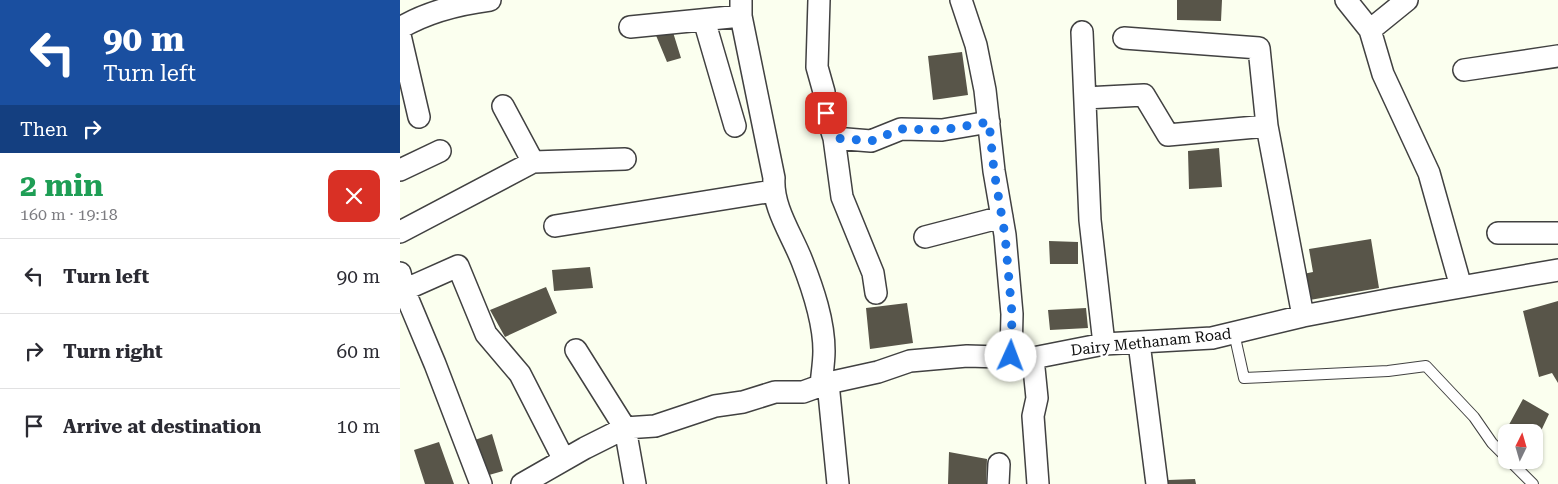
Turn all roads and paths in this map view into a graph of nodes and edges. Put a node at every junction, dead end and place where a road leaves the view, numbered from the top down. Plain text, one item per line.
1 (490, 0) edge
2 (819, 0) edge
3 (961, 0) edge
4 (1346, 0) edge
5 (1407, 0) edge
6 (741, 8) edge
7 (704, 20) junction
8 (630, 27) dead end
9 (400, 28) edge
10 (1370, 30) junction
11 (1082, 32) dead end
12 (400, 35) edge
13 (1124, 38) dead end
14 (1558, 56) edge
15 (1464, 70) dead end
16 (1085, 98) junction
17 (504, 106) dead end
18 (419, 117) dead end
19 (989, 122) junction
20 (736, 126) dead end
21 (1268, 126) junction
22 (834, 138) junction
23 (440, 151) dead end
24 (625, 160) dead end
25 (533, 162) junction
26 (400, 170) edge
27 (773, 191) junction
28 (1002, 217) junction
29 (554, 226) dead end
30 (400, 232) edge
31 (1498, 233) dead end
32 (1558, 233) edge
33 (925, 236) dead end
34 (1558, 270) edge
35 (1461, 288) junction
36 (876, 293) dead end
37 (404, 294) edge
38 (1303, 316) junction
39 (1234, 333) junction
40 (1138, 343) junction
41 (1104, 344) junction
42 (576, 350) dead end
43 (1011, 356) junction
44 (1033, 358) junction
45 (825, 384) junction
46 (625, 428) junction
47 (1498, 449) edge
48 (564, 460) junction
49 (1519, 469) edge
50 (481, 484) edge
51 (522, 484) edge
52 (635, 484) edge
53 (838, 484) edge
54 (1038, 484) edge
55 (1157, 484) edge
56 (1533, 484) edge

1 - 9 street
2 - 22 street
3 - 19 street
4 - 10 street
5 - 10 street
6 - 7 street
6 - 27 street
7 - 8 street
7 - 20 street
10 - 35 street
11 - 16 street
12 - 18 street
13 - 21 street
14 - 15 street
16 - 21 street
16 - 41 street
17 - 25 street
19 - 22 street
19 - 28 street
21 - 38 street
22 - 36 street
23 - 26 street
24 - 25 street
25 - 30 street
27 - 29 street
27 - 45 street
28 - 33 street
28 - 43 street
31 - 32 street
34 - 35 street, Dairy Methanam Road
35 - 38 street, Dairy Methanam Road
37 - 48 street
37 - 50 street
38 - 39 street, Dairy Methanam Road
39 - 40 street, Dairy Methanam Road
39 - 47 lane
40 - 41 street, Dairy Methanam Road
40 - 55 street
41 - 44 street, Dairy Methanam Road
42 - 46 street
43 - 44 street, Dairy Methanam Road
43 - 45 street, Dairy Methanam Road
44 - 54 street
45 - 46 street, Dairy Methanam Road
45 - 53 street
46 - 48 street, Dairy Methanam Road
46 - 52 street
48 - 51 street, Dairy Methanam Road
49 - 56 lane

